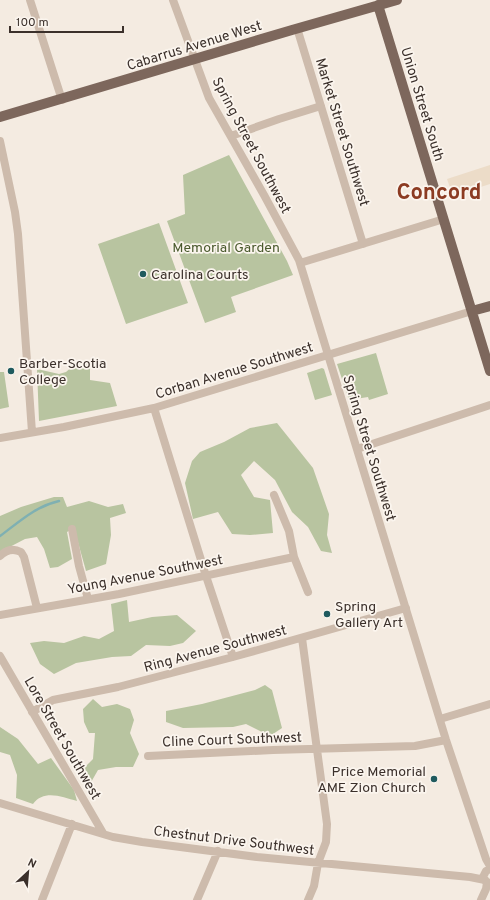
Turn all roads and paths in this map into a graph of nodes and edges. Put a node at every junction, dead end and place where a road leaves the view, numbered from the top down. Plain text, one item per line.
1 (30, 0) edge
2 (173, 0) edge
3 (396, 0) edge
4 (377, 3) edge
5 (297, 28) junction
6 (195, 59) junction
7 (62, 100) junction
8 (321, 106) junction
9 (0, 117) edge
10 (231, 136) junction
11 (0, 141) edge
12 (444, 219) junction
13 (363, 244) junction
14 (300, 263) junction
15 (490, 306) edge
16 (472, 312) junction
17 (328, 355) junction
18 (490, 371) edge
19 (490, 405) edge
20 (154, 408) junction
21 (32, 432) junction
22 (0, 438) edge
23 (357, 449) junction
24 (274, 494) dead end
25 (72, 529) dead end
26 (0, 556) edge
27 (294, 557) junction
28 (206, 576) junction
29 (308, 592) dead end
30 (88, 599) junction
31 (37, 608) junction
32 (406, 608) junction
33 (0, 615) edge
34 (302, 638) junction
35 (0, 656) edge
36 (233, 657) junction
37 (490, 704) edge
38 (32, 712) junction
39 (440, 719) junction
40 (446, 740) junction
41 (317, 749) junction
42 (148, 756) dead end
43 (0, 803) edge
44 (72, 824) junction
45 (103, 834) junction
46 (218, 852) junction
47 (488, 862) edge
48 (318, 863) junction
49 (487, 877) edge
50 (42, 900) edge
51 (197, 900) edge
52 (308, 900) edge
53 (482, 900) edge

1 - 7 street
2 - 6 street, Spring Street Southwest
3 - 4 main road, Cabarrus Avenue West
4 - 5 main road, Cabarrus Avenue West
4 - 12 main road, Union Street South
5 - 6 main road, Cabarrus Avenue West
5 - 8 street, Market Street Southwest
6 - 7 main road, Cabarrus Avenue West
6 - 10 street, Spring Street Southwest
7 - 9 main road, Cabarrus Avenue West
8 - 10 street
8 - 13 street, Market Street Southwest
10 - 14 street, Spring Street Southwest
11 - 21 street
12 - 13 street
12 - 16 main road, Union Street South
13 - 14 street
14 - 17 street, Spring Street Southwest
15 - 16 main road
16 - 17 street, Corban Avenue Southwest
16 - 18 main road, Union Street South
17 - 20 street, Corban Avenue Southwest
17 - 23 street, Spring Street Southwest
19 - 23 street
20 - 21 street, Corban Avenue Southwest
20 - 28 street
21 - 22 street, Corban Avenue Southwest
23 - 32 street, Spring Street Southwest
24 - 27 street
25 - 30 street
26 - 31 street
27 - 28 street, Young Avenue Southwest
27 - 29 street
28 - 30 street, Young Avenue Southwest
28 - 36 street
30 - 31 street, Young Avenue Southwest
31 - 33 street, Young Avenue Southwest
32 - 34 street, Ring Avenue Southwest
32 - 39 street, Spring Street Southwest
34 - 36 street, Ring Avenue Southwest
34 - 41 street
35 - 38 street, Lore Street Southwest
36 - 38 street, Ring Avenue Southwest
37 - 39 street
38 - 45 street, Lore Street Southwest
39 - 40 street, Spring Street Southwest
40 - 41 street, Cline Court Southwest
40 - 47 street, Spring Street Southwest
41 - 42 street, Cline Court Southwest
41 - 48 street
43 - 44 street, Chestnut Drive Southwest
44 - 45 street, Chestnut Drive Southwest
44 - 50 street
45 - 46 street, Chestnut Drive Southwest
46 - 48 street, Chestnut Drive Southwest
46 - 51 street
47 - 49 street, Spring Street Southwest
48 - 49 street, Chestnut Drive Southwest
48 - 52 street
49 - 53 street, Spring Street Southwest

